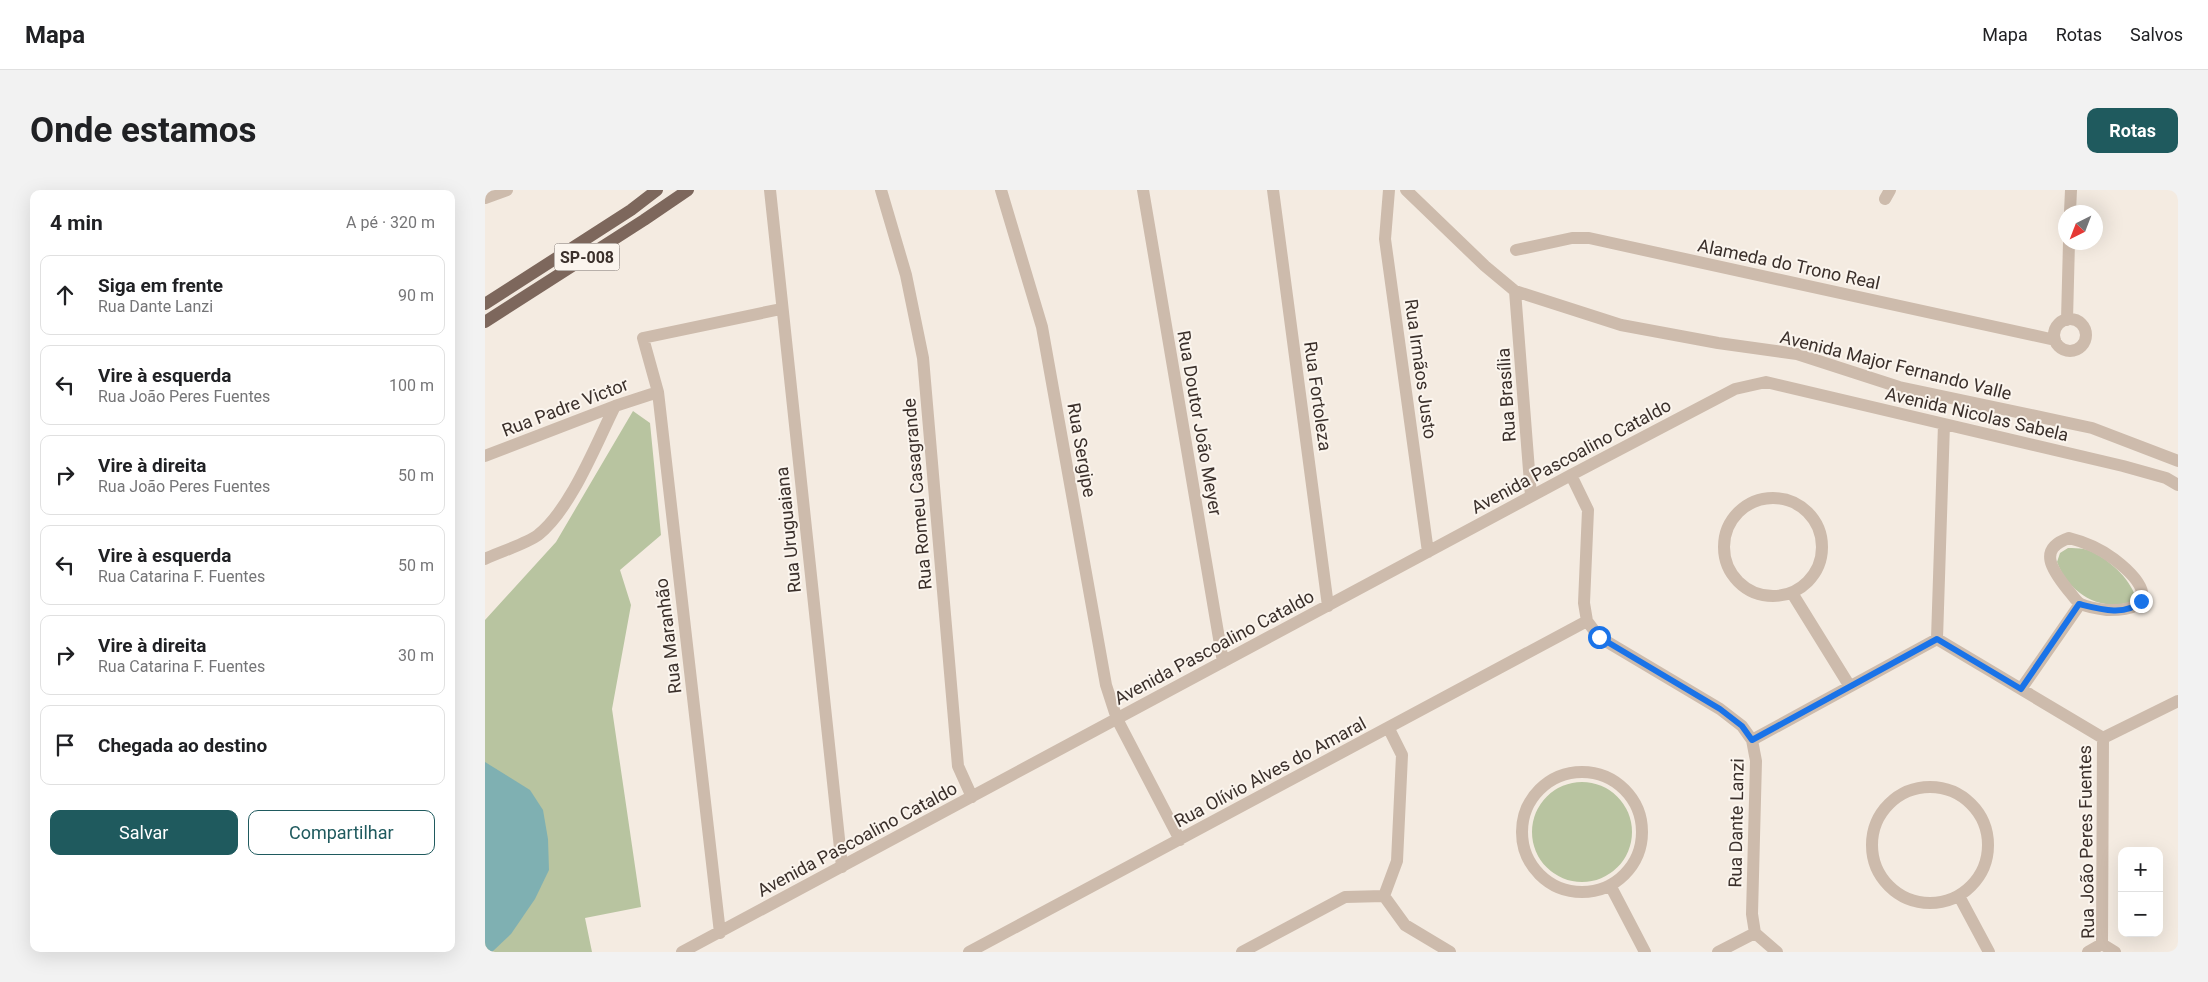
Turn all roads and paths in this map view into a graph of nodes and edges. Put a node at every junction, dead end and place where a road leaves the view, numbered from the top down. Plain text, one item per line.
1 (507, 190) edge
2 (657, 190) edge
3 (688, 190) edge
4 (770, 190) edge
5 (881, 190) edge
6 (1001, 190) edge
7 (1143, 190) edge
8 (1273, 190) edge
9 (1389, 190) edge
10 (1406, 190) edge
11 (2071, 190) edge
12 (485, 198) edge
13 (2070, 205) edge
14 (1516, 250) dead end
15 (2069, 250) edge
16 (1515, 291) junction
17 (485, 304) edge
18 (781, 309) junction
19 (2067, 320) junction
20 (485, 322) edge
21 (2055, 340) junction
22 (1766, 382) joint
23 (658, 392) junction
24 (615, 406) junction
25 (1944, 424) junction
26 (485, 456) edge
27 (2178, 461) edge
28 (1571, 475) junction
29 (2178, 485) edge
30 (1531, 496) junction
31 (1428, 552) junction
32 (485, 559) edge
33 (1792, 593) junction
34 (2079, 604) junction
35 (1328, 606) junction
36 (1587, 621) junction
37 (1937, 639) junction
38 (1223, 662) junction
39 (1849, 685) junction
40 (2021, 689) junction
41 (2178, 701) edge
42 (1117, 719) junction
43 (1389, 729) junction
44 (2103, 738) junction
45 (1752, 740) junction
46 (972, 797) junction
47 (1180, 840) junction
48 (842, 867) junction
49 (1610, 886) junction
50 (1384, 896) junction
51 (1959, 896) junction
52 (720, 932) junction
53 (1755, 933) junction
54 (2102, 944) junction
55 (682, 952) edge
56 (969, 952) edge
57 (1242, 952) edge
58 (1450, 952) edge
59 (1645, 952) edge
60 (1718, 952) edge
61 (1777, 952) edge
62 (1989, 952) edge
63 (2088, 952) edge
64 (2115, 952) edge

1 - 12 street
2 - 17 main road, SP-008
3 - 20 main road, SP-008
4 - 18 street, Rua Uruguaiana
5 - 46 street, Rua Romeu Casagrande
6 - 42 street, Rua Sergipe
7 - 38 street, Rua Doutor João Meyer
8 - 35 street, Rua Fortoleza
9 - 31 street, Rua Irmãos Justo
10 - 16 street, Avenida Major Fernando Valle
11 - 13 street
14 - 21 street, Alameda do Trono Real
15 - 19 street
16 - 27 street, Avenida Major Fernando Valle
16 - 30 street, Rua Brasília
18 - 23 street, Rua Maranhão
18 - 48 street, Rua Uruguaiana
19 - 21 street
19 - 21 street
22 - 25 street, Avenida Nicolas Sabela
22 - 28 street, Avenida Pascoalino Cataldo
23 - 24 street, Rua Padre Victor
23 - 52 street, Rua Maranhão
24 - 26 street, Rua Padre Victor
24 - 32 street
25 - 29 street, Avenida Nicolas Sabela
25 - 37 street
28 - 30 street, Avenida Pascoalino Cataldo
28 - 36 street
30 - 31 street, Avenida Pascoalino Cataldo
31 - 35 street, Avenida Pascoalino Cataldo
33 - 33 street
33 - 39 street
34 - 34 street
34 - 40 street
35 - 38 street, Avenida Pascoalino Cataldo
36 - 43 street, Rua Olívio Alves do Amaral
36 - 45 street, Rua Dante Lanzi
37 - 39 street
37 - 40 street, Rua João Peres Fuentes
38 - 42 street, Avenida Pascoalino Cataldo
39 - 45 street
40 - 44 street, Rua João Peres Fuentes
41 - 44 street
42 - 46 street, Avenida Pascoalino Cataldo
42 - 47 street, Rua Sergipe
43 - 47 street, Rua Olívio Alves do Amaral
43 - 50 street
44 - 54 street, Rua João Peres Fuentes
45 - 53 street, Rua Dante Lanzi
46 - 48 street, Avenida Pascoalino Cataldo
47 - 56 street, Rua Olívio Alves do Amaral
48 - 52 street, Avenida Pascoalino Cataldo
49 - 49 street
49 - 59 street
50 - 57 street
50 - 58 street
51 - 51 street
51 - 62 street
52 - 55 street, Avenida Pascoalino Cataldo
53 - 60 street
53 - 61 street
54 - 63 street
54 - 64 street, Rua João Peres Fuentes

